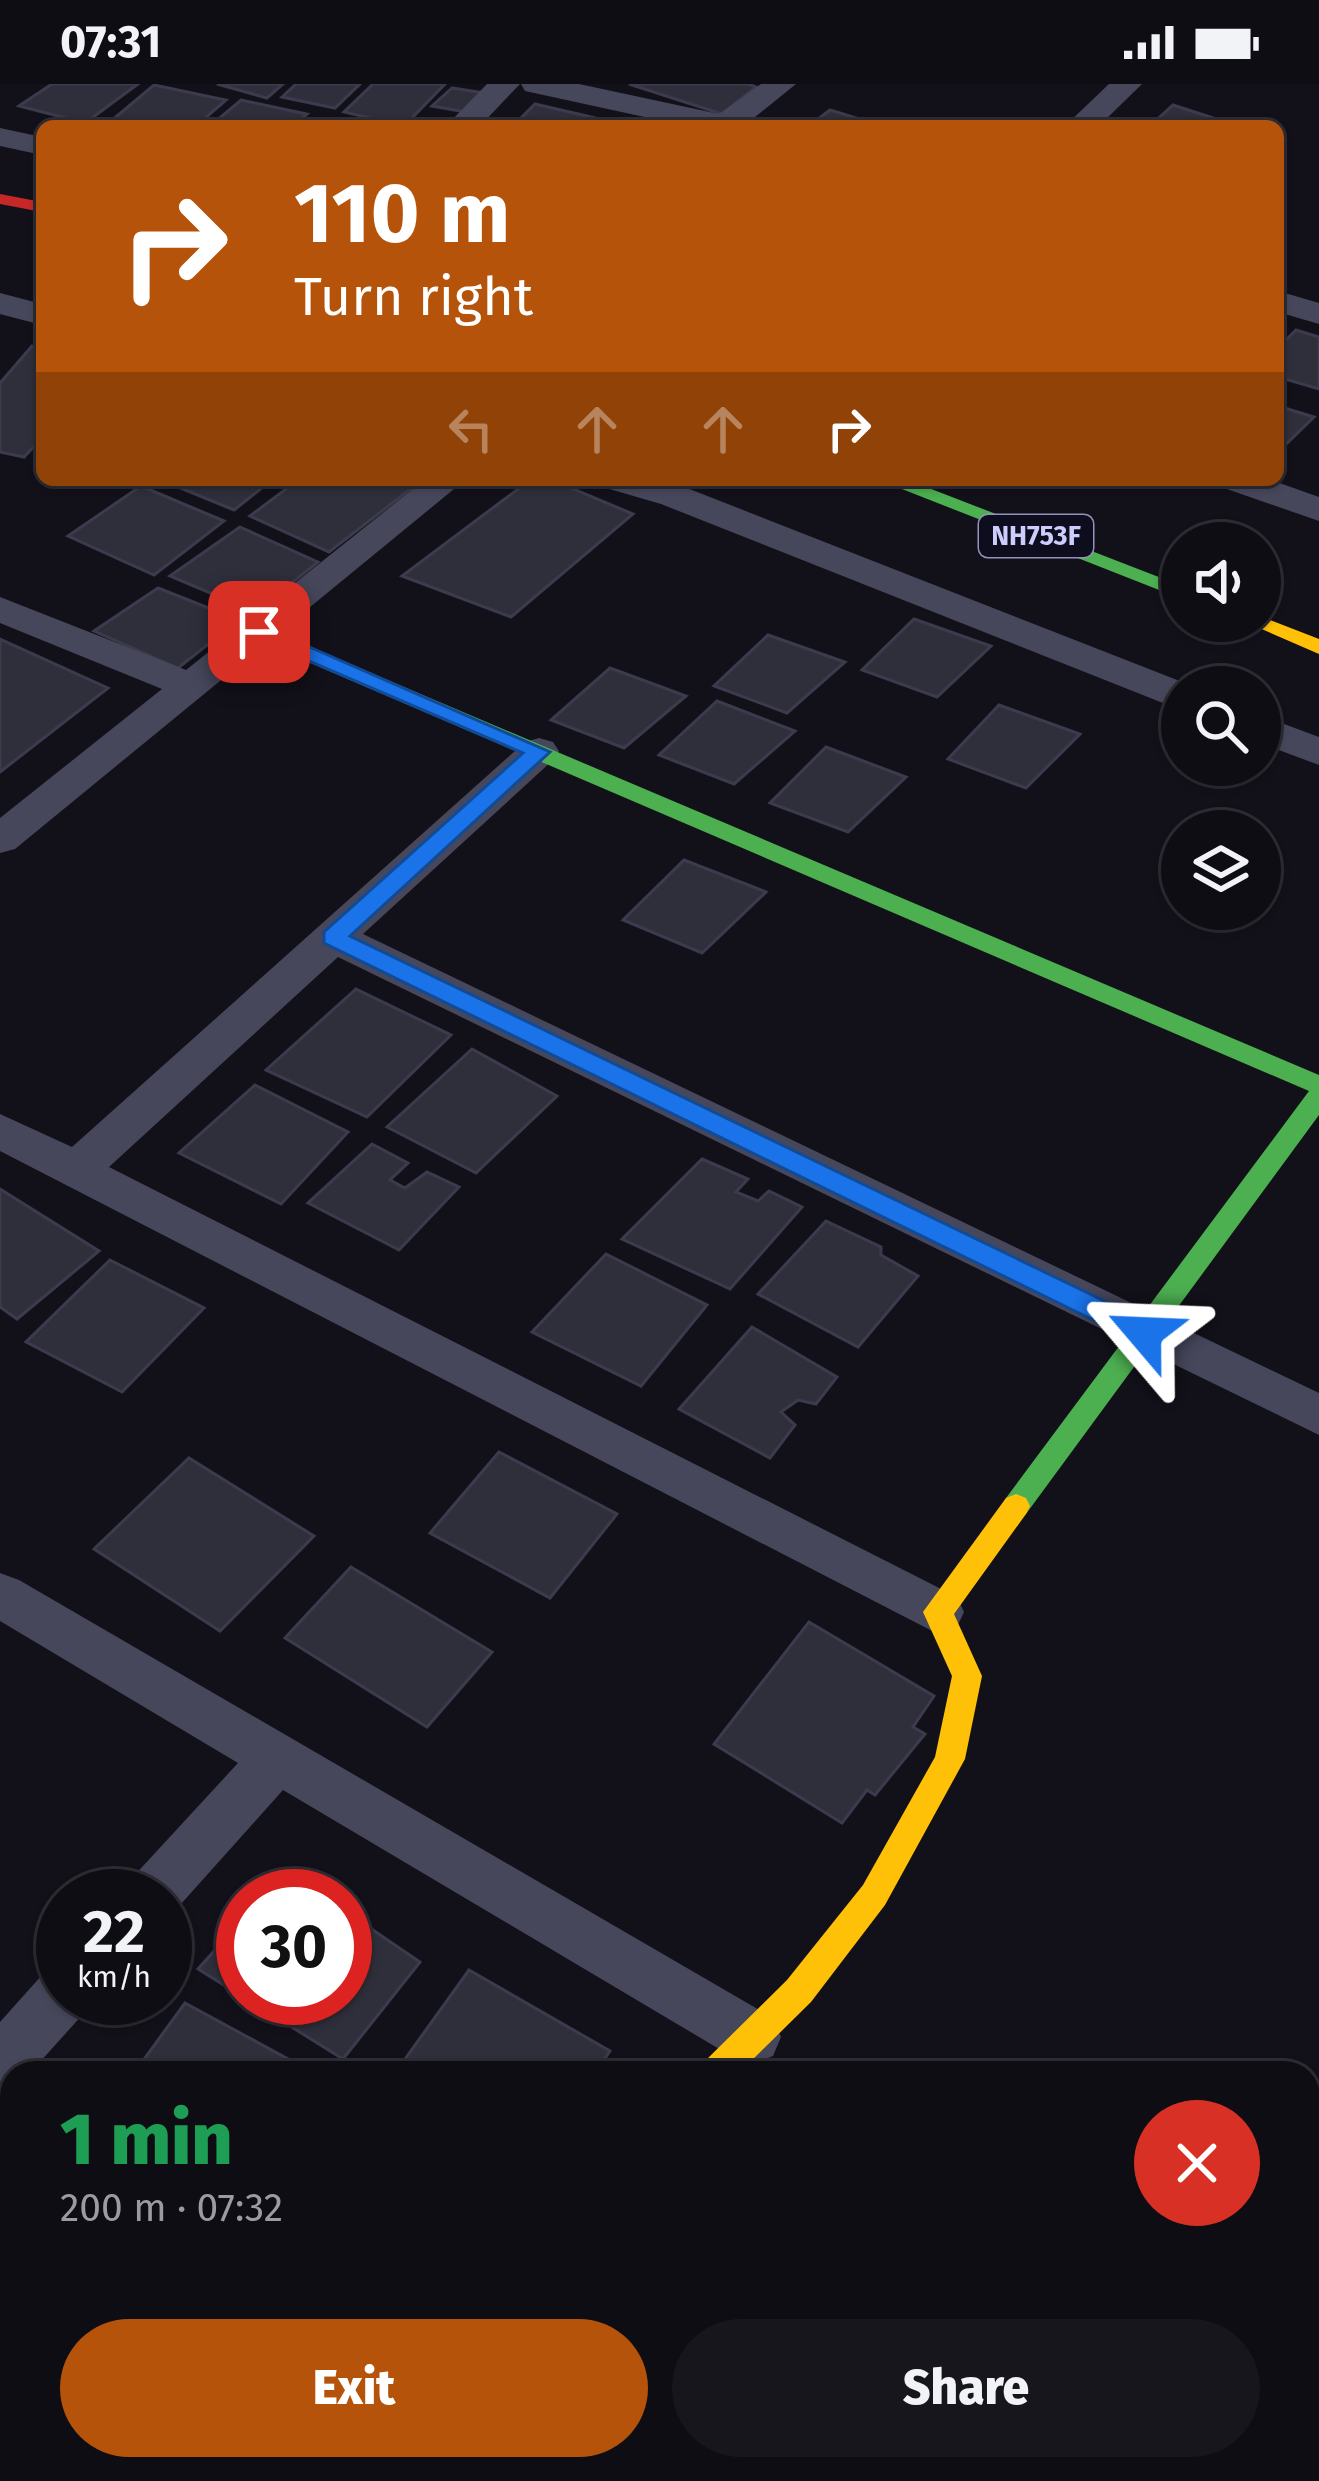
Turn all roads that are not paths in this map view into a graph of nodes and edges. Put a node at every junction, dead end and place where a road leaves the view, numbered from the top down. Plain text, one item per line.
1 (505, 84) edge
2 (536, 84) edge
3 (782, 84) edge
4 (1127, 84) edge
5 (468, 120) edge
6 (701, 120) edge
7 (731, 120) edge
8 (1088, 120) edge
9 (0, 137) edge
10 (36, 145) edge
11 (0, 199) edge
12 (36, 207) edge
13 (0, 303) edge
14 (1284, 303) edge
15 (36, 313) edge
16 (1319, 314) edge
17 (440, 486) edge
18 (640, 486) edge
19 (905, 486) edge
20 (1253, 486) edge
21 (1319, 510) edge
22 (1161, 584) edge
23 (0, 609) edge
24 (1281, 631) edge
25 (259, 632) junction
26 (1319, 646) edge
27 (190, 686) junction
28 (1161, 688) edge
29 (1281, 737) edge
30 (539, 752) junction
31 (1319, 752) edge
32 (0, 839) edge
33 (333, 938) junction
34 (1319, 1085) edge
35 (1319, 1096) edge
36 (0, 1131) edge
37 (76, 1170) junction
38 (1144, 1333) junction
39 (1319, 1415) edge
40 (0, 1595) edge
41 (938, 1612) junction
42 (277, 1758) junction
43 (176, 1869) edge
44 (36, 2024) edge
45 (734, 2055) edge
46 (3, 2061) edge

1 - 5 street
2 - 6 street
3 - 7 street
4 - 8 street
9 - 10 street
11 - 12 main road
13 - 15 street
14 - 16 street
17 - 25 street
18 - 28 street
19 - 22 main road, NH753F
20 - 21 street
23 - 27 street
24 - 26 main road
25 - 27 street
25 - 30 main road
27 - 32 street
29 - 31 street
30 - 33 street
30 - 34 main road
33 - 37 street
33 - 38 street
35 - 38 main road
36 - 37 street
37 - 41 street
38 - 39 street
38 - 41 main road
40 - 42 street
41 - 45 main road
42 - 43 street
42 - 45 street
44 - 46 street

